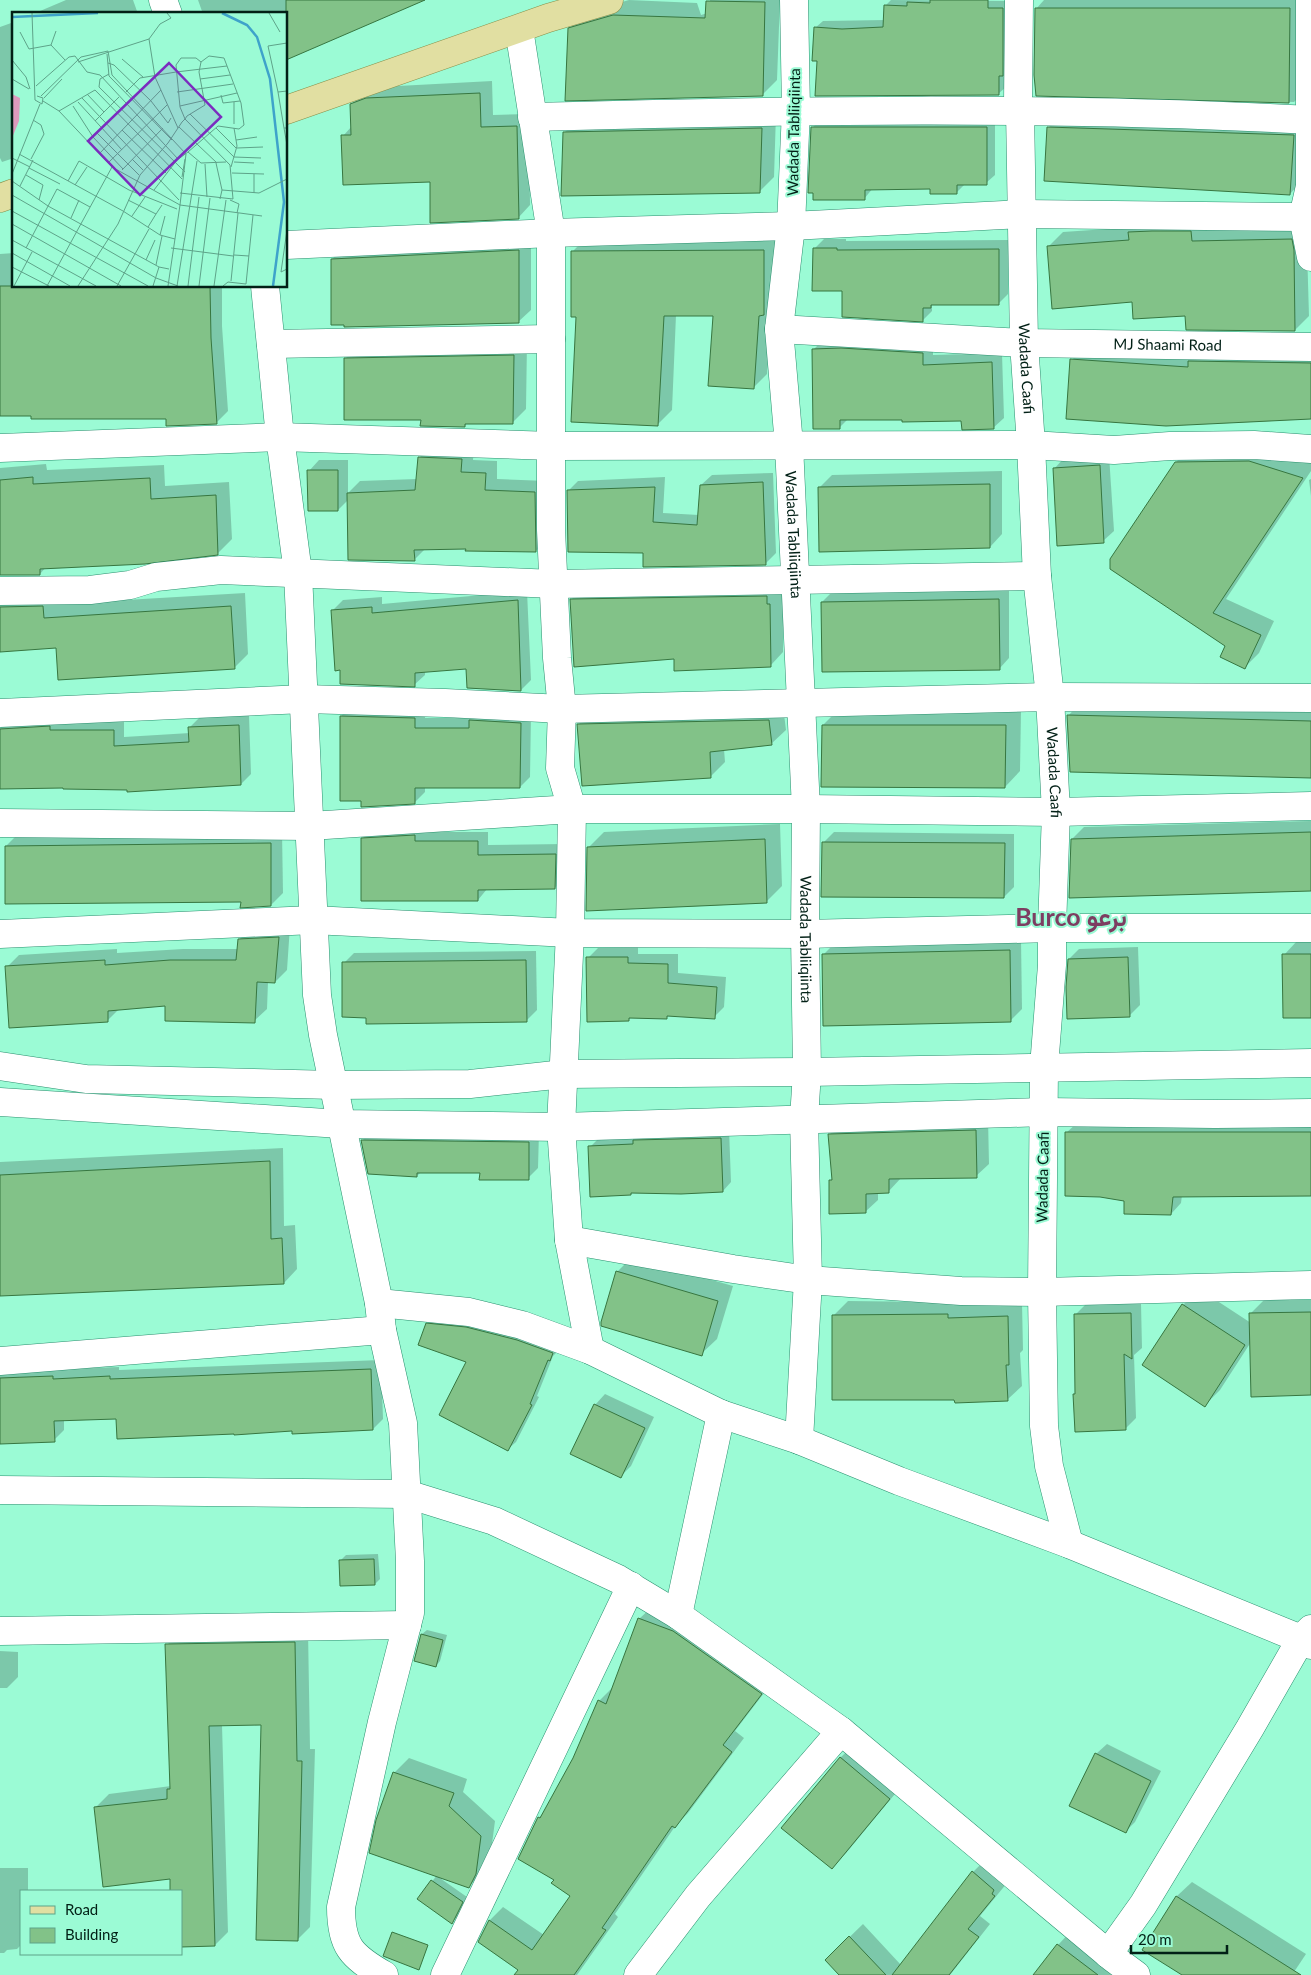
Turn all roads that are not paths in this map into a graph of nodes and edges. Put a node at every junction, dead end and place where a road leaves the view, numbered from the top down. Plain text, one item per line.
1 (163, 0) edge
2 (609, 0) edge
3 (794, 0) edge
4 (1019, 0) edge
5 (1310, 0) edge
6 (167, 12) edge
7 (519, 29) junction
8 (288, 109) edge
9 (796, 110) junction
10 (1020, 110) junction
11 (532, 117) junction
12 (1311, 119) edge
13 (12, 194) edge
14 (0, 198) edge
15 (1023, 214) junction
16 (1303, 217) junction
17 (791, 226) junction
18 (552, 233) junction
19 (288, 245) edge
20 (1311, 257) edge
21 (265, 288) edge
22 (779, 329) junction
23 (551, 339) junction
24 (1024, 343) junction
25 (271, 344) junction
26 (1311, 347) edge
27 (280, 437) junction
28 (789, 445) junction
29 (1031, 445) junction
30 (552, 446) junction
31 (0, 448) edge
32 (1311, 449) edge
33 (298, 573) junction
34 (1037, 576) junction
35 (796, 580) junction
36 (554, 584) junction
37 (0, 591) edge
38 (1050, 697) junction
39 (1311, 698) edge
40 (304, 699) junction
41 (800, 702) junction
42 (562, 708) junction
43 (0, 713) edge
44 (1311, 806) edge
45 (806, 809) junction
46 (572, 810) junction
47 (1056, 812) junction
48 (0, 823) edge
49 (310, 826) junction
50 (313, 920) junction
51 (1052, 928) junction
52 (1311, 928) edge
53 (570, 933) junction
54 (0, 934) edge
55 (805, 934) junction
56 (1311, 1063) edge
57 (0, 1066) edge
58 (1044, 1067) junction
59 (807, 1072) junction
60 (564, 1074) junction
61 (334, 1085) junction
62 (0, 1102) edge
63 (1044, 1112) junction
64 (1311, 1113) edge
65 (804, 1119) junction
66 (341, 1124) junction
67 (561, 1127) junction
68 (569, 1240) junction
69 (808, 1280) junction
70 (1311, 1285) edge
71 (1042, 1292) junction
72 (379, 1303) junction
73 (382, 1330) junction
74 (590, 1350) junction
75 (0, 1361) edge
76 (721, 1414) junction
77 (799, 1440) junction
78 (0, 1490) edge
79 (407, 1494) junction
80 (1069, 1544) junction
81 (631, 1586) junction
82 (678, 1615) junction
83 (407, 1625) junction
84 (0, 1631) edge
85 (1308, 1638) edge
86 (841, 1731) junction
87 (1107, 1962) edge
88 (384, 1975) edge
89 (445, 1975) edge
90 (638, 1975) edge
91 (1136, 1975) edge

1 - 6 street
2 - 7 main road
3 - 9 street, Wadada Tabliiqiinta
4 - 10 street, Wadada Caafi
5 - 12 street
7 - 8 main road
7 - 11 street
9 - 10 street
9 - 11 street
9 - 17 street, Wadada Tabliiqiinta
10 - 12 street
10 - 15 street, Wadada Caafi
11 - 18 street
12 - 16 street
13 - 14 main road
15 - 16 street
15 - 17 street
15 - 24 street, Wadada Caafi
16 - 20 street
17 - 18 street
17 - 22 street, Wadada Tabliiqiinta
18 - 19 street
18 - 23 street
21 - 25 street
22 - 24 street, MJ Shaami Road
22 - 28 street, Wadada Tabliiqiinta
23 - 25 street
23 - 30 street
24 - 26 street, MJ Shaami Road
24 - 29 street, Wadada Caafi
25 - 27 street
27 - 30 street
27 - 31 street
27 - 33 street
28 - 29 street
28 - 30 street
28 - 35 street, Wadada Tabliiqiinta
29 - 32 street
29 - 34 street, Wadada Caafi
30 - 36 street
33 - 36 street
33 - 37 street
33 - 40 street
34 - 35 street
34 - 38 street, Wadada Caafi
35 - 36 street
35 - 41 street, Wadada Tabliiqiinta
36 - 42 street
38 - 39 street
38 - 41 street
38 - 47 street, Wadada Caafi
40 - 42 street
40 - 43 street
40 - 49 street
41 - 42 street
41 - 45 street, Wadada Tabliiqiinta
42 - 46 street
44 - 47 street
45 - 46 street
45 - 47 street
45 - 55 street, Wadada Tabliiqiinta
46 - 49 street
46 - 53 street
47 - 51 street, Wadada Caafi
48 - 49 street
49 - 50 street
50 - 53 street
50 - 54 street
50 - 61 street
51 - 52 street
51 - 55 street
51 - 58 street, Wadada Caafi
53 - 55 street
53 - 60 street
55 - 59 street, Wadada Tabliiqiinta
56 - 58 street
57 - 61 street
58 - 59 street
58 - 63 street, Wadada Caafi
59 - 60 street
59 - 65 street, Wadada Tabliiqiinta
60 - 61 street
60 - 67 street
61 - 66 street
62 - 66 street
63 - 64 street
63 - 65 street
63 - 71 street, Wadada Caafi
65 - 67 street
65 - 69 street, Wadada Tabliiqiinta
66 - 67 street
66 - 72 street
67 - 68 street
68 - 69 street
68 - 74 street
69 - 71 street
69 - 77 street, Wadada Tabliiqiinta
70 - 71 street
71 - 80 street, Wadada Caafi
72 - 73 street
72 - 74 street
73 - 75 street
73 - 79 street
74 - 76 street
76 - 77 street
76 - 82 street
77 - 80 street
78 - 79 street
79 - 81 street
79 - 83 street
80 - 85 street
81 - 82 street
81 - 89 street
82 - 86 street
83 - 84 street
83 - 88 street
85 - 87 street
86 - 87 street
86 - 90 street
87 - 91 street

